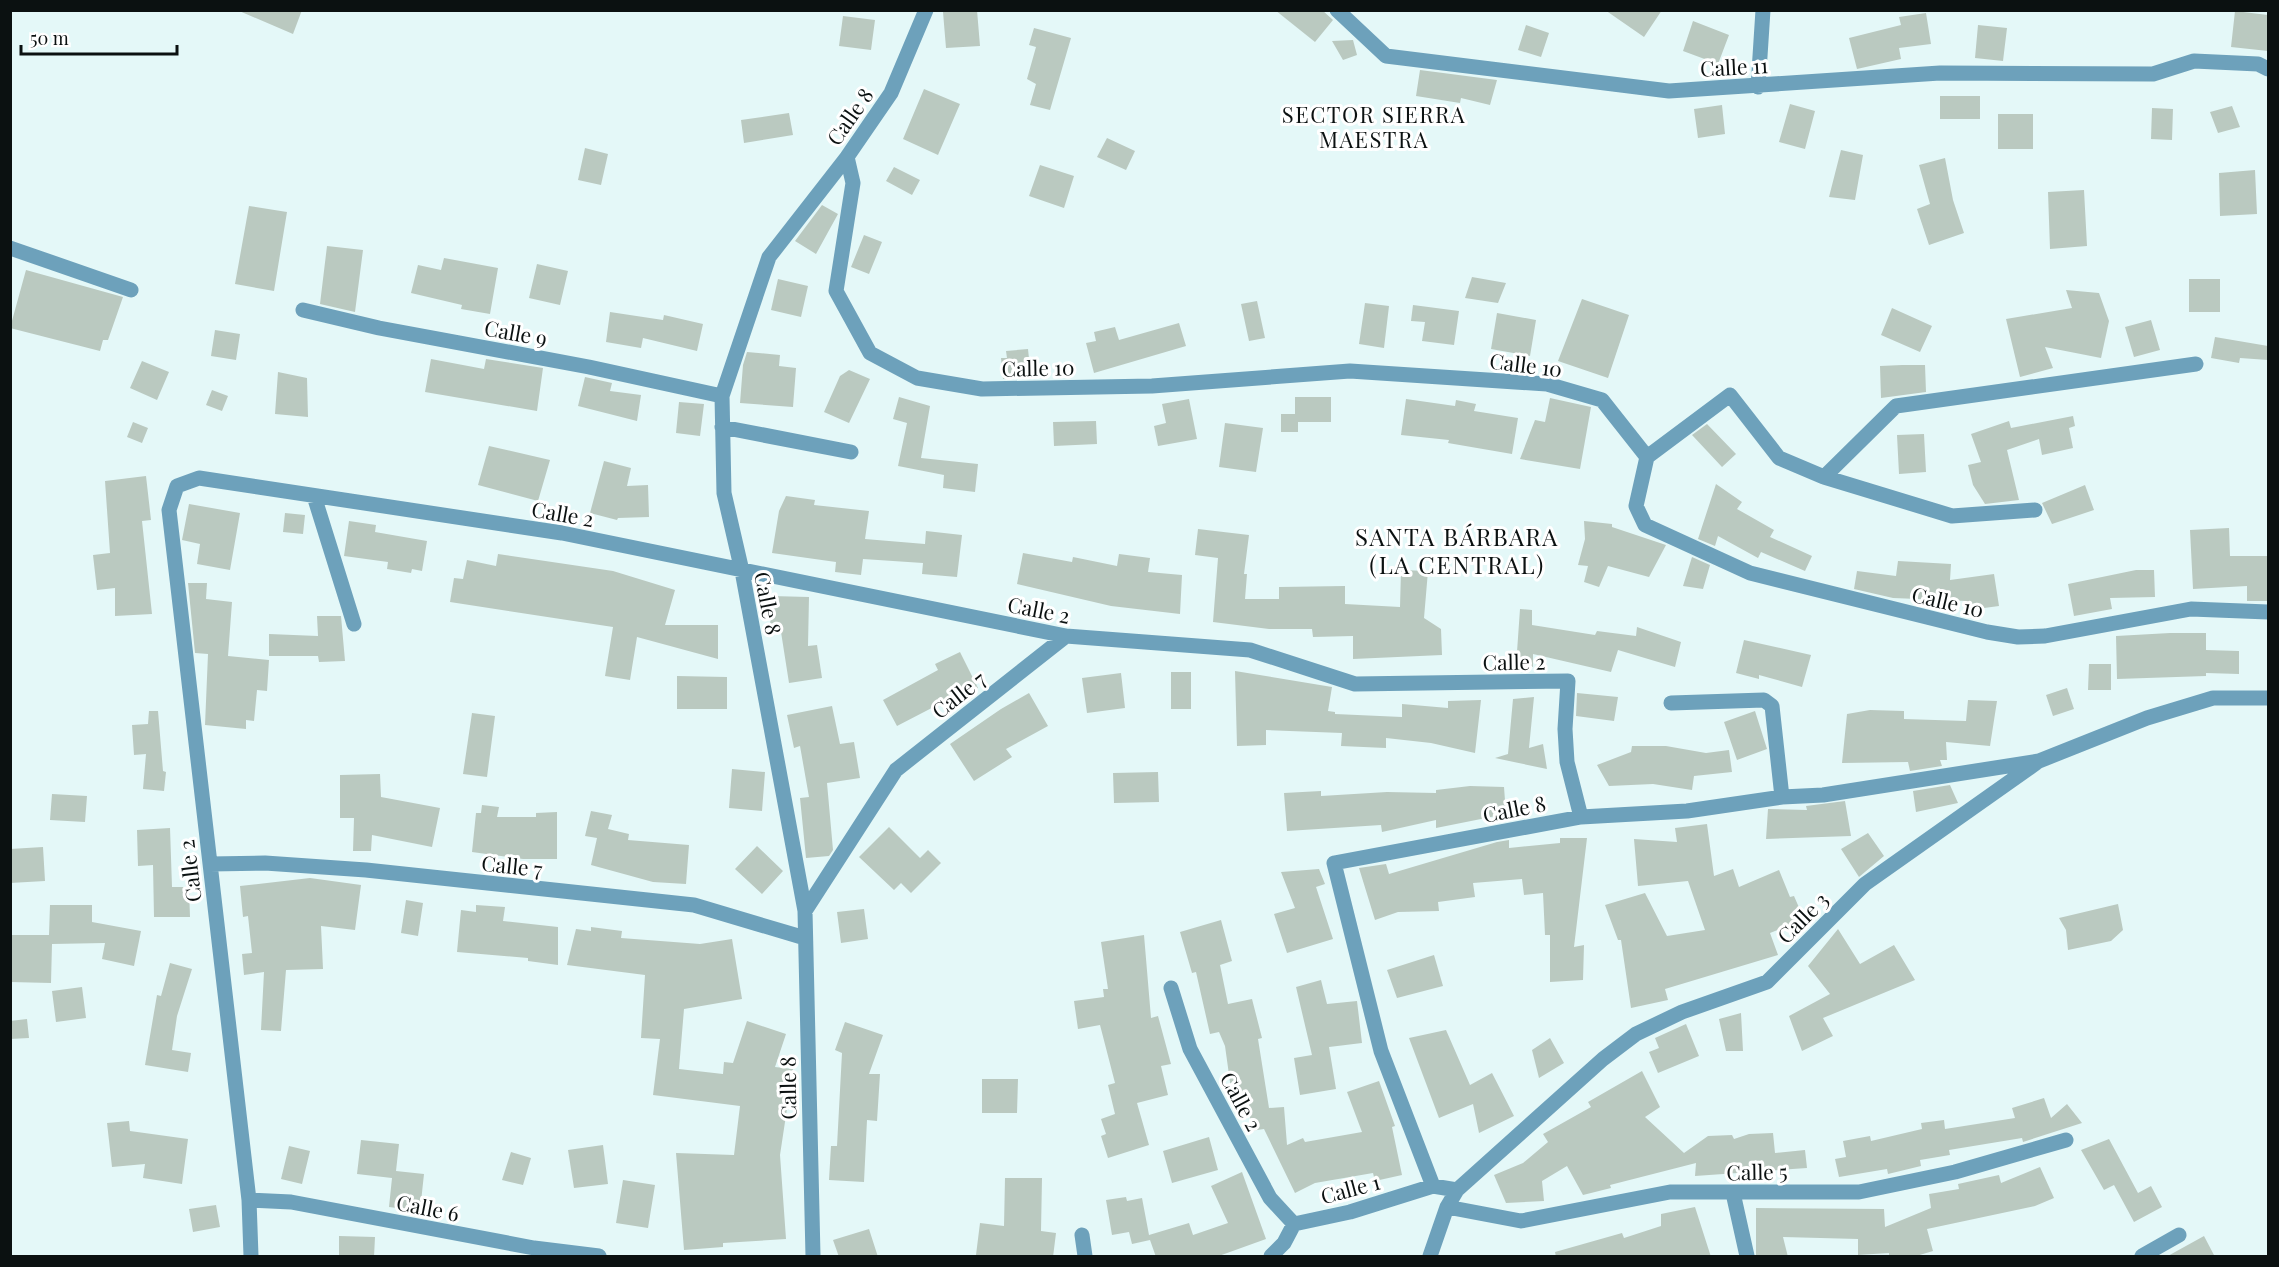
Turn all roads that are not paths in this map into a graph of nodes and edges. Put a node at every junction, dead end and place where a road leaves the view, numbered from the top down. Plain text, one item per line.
1 (926, 10) edge
2 (1337, 10) edge
3 (1763, 10) edge
4 (2268, 69) edge
5 (1758, 87) junction
6 (847, 157) junction
7 (10, 248) edge
8 (132, 290) dead end
9 (303, 310) dead end
10 (2196, 364) dead end
11 (722, 396) junction
12 (722, 428) junction
13 (851, 452) dead end
14 (1647, 457) junction
15 (1824, 477) junction
16 (314, 496) junction
17 (2035, 510) dead end
18 (742, 571) junction
19 (2268, 612) edge
20 (354, 624) dead end
21 (1066, 636) junction
22 (2268, 698) edge
23 (1671, 703) dead end
24 (2039, 761) junction
25 (1782, 797) junction
26 (1581, 818) junction
27 (210, 864) junction
28 (805, 912) junction
29 (805, 938) junction
30 (1171, 988) dead end
31 (2066, 1140) dead end
32 (1433, 1186) junction
33 (1457, 1190) junction
34 (1732, 1193) junction
35 (249, 1200) junction
36 (1447, 1207) junction
37 (1294, 1224) junction
38 (1082, 1235) dead end
39 (2179, 1235) dead end
40 (251, 1257) edge
41 (599, 1257) edge
42 (813, 1257) edge
43 (1085, 1257) edge
44 (1270, 1257) edge
45 (1430, 1257) edge
46 (1747, 1257) edge
47 (2142, 1257) edge

1 - 6 street, Calle 8
2 - 5 street, Calle 11
3 - 5 street
4 - 5 street, Calle 11
6 - 11 street, Calle 8
6 - 14 street, Calle 10
7 - 8 street
9 - 11 street, Calle 9
10 - 15 street
11 - 12 street, Calle 8
12 - 13 street
12 - 18 street, Calle 8
14 - 15 street
14 - 19 street, Calle 10
15 - 17 street
16 - 18 street, Calle 2
16 - 20 street
16 - 27 street, Calle 2
18 - 21 street, Calle 2
18 - 28 street, Calle 8
21 - 26 street, Calle 2
21 - 28 street, Calle 7
22 - 24 street, Calle 3
23 - 25 street
24 - 25 street, Calle 8
24 - 33 street, Calle 3
25 - 26 street, Calle 8
26 - 32 street, Calle 8
27 - 29 street, Calle 7
27 - 35 street, Calle 2
28 - 29 street, Calle 8
29 - 42 street, Calle 8
30 - 37 street, Calle 2
31 - 34 street, Calle 5
32 - 33 street, Calle 1
32 - 37 street, Calle 1
33 - 36 street, Calle 3
34 - 36 street, Calle 5
34 - 46 street
35 - 40 street, Calle 2
35 - 41 street, Calle 6
36 - 45 street, Calle 3
37 - 44 street
38 - 43 street
39 - 47 street

